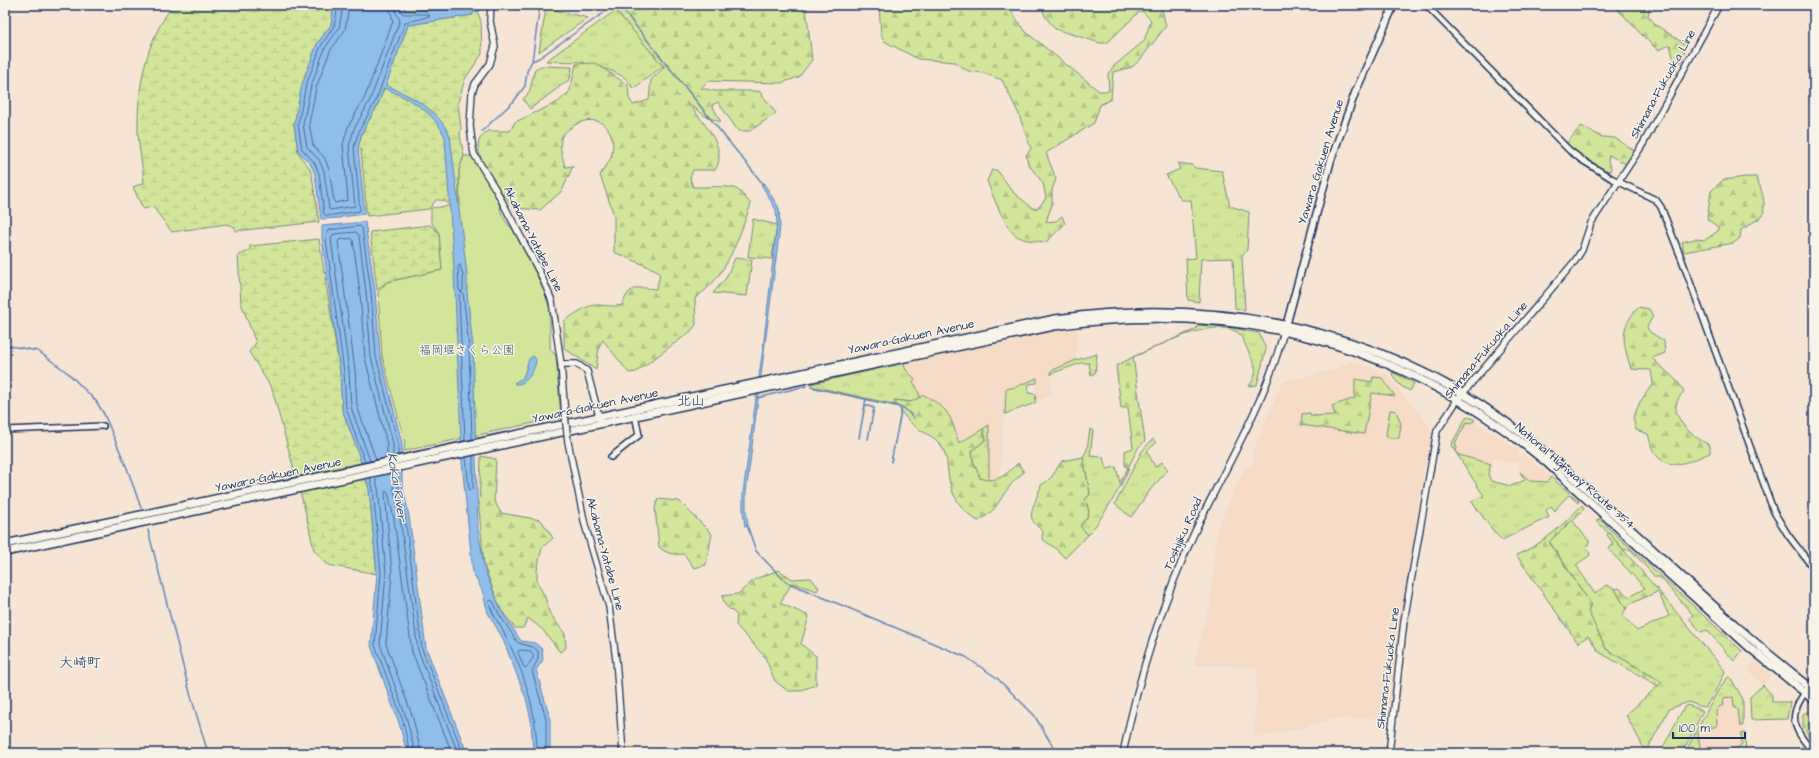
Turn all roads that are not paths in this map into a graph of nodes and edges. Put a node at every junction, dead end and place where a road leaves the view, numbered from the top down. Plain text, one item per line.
1 (491, 5) edge
2 (1394, 5) edge
3 (1426, 5) edge
4 (1719, 5) edge
5 (1619, 181) junction
6 (1286, 328) junction
7 (561, 364) junction
8 (1460, 397) junction
9 (635, 415) junction
10 (600, 419) junction
11 (103, 426) dead end
12 (5, 430) edge
13 (611, 457) dead end
14 (253, 494) junction
15 (5, 544) edge
16 (5, 552) edge
17 (1814, 569) edge
18 (1814, 680) edge
19 (1812, 688) edge
20 (1805, 693) junction
21 (1814, 700) edge
22 (623, 753) edge
23 (1122, 753) edge
24 (1389, 753) edge
25 (1814, 753) edge

1 - 7 main road, Akahama-Yatabe Line
2 - 6 main road, Yawara Gakuen Avenue
3 - 5 street
4 - 5 main road, Shimana-Fukuoka Line
5 - 8 main road, Shimana-Fukuoka Line
5 - 17 street
6 - 8 highway, National Highway Route 354
6 - 9 highway, Yawara-Gakuen Avenue
6 - 10 highway, Yawara-Gakuen Avenue
6 - 23 main road, Toshijiku Road
7 - 10 main road
7 - 22 main road, Akahama-Yatabe Line, bridge
8 - 19 highway, National Highway Route 354
8 - 20 highway, National Highway Route 354
8 - 24 main road, Shimana-Fukuoka Line
9 - 10 highway, Yawara-Gakuen Avenue
9 - 13 street
10 - 14 highway, Yawara-Gakuen Avenue
11 - 12 street
14 - 15 highway, Yawara-Gakuen Avenue
14 - 16 highway, Yawara-Gakuen Avenue
18 - 19 street
19 - 20 street
20 - 21 highway, National Highway Route 354
20 - 25 street

